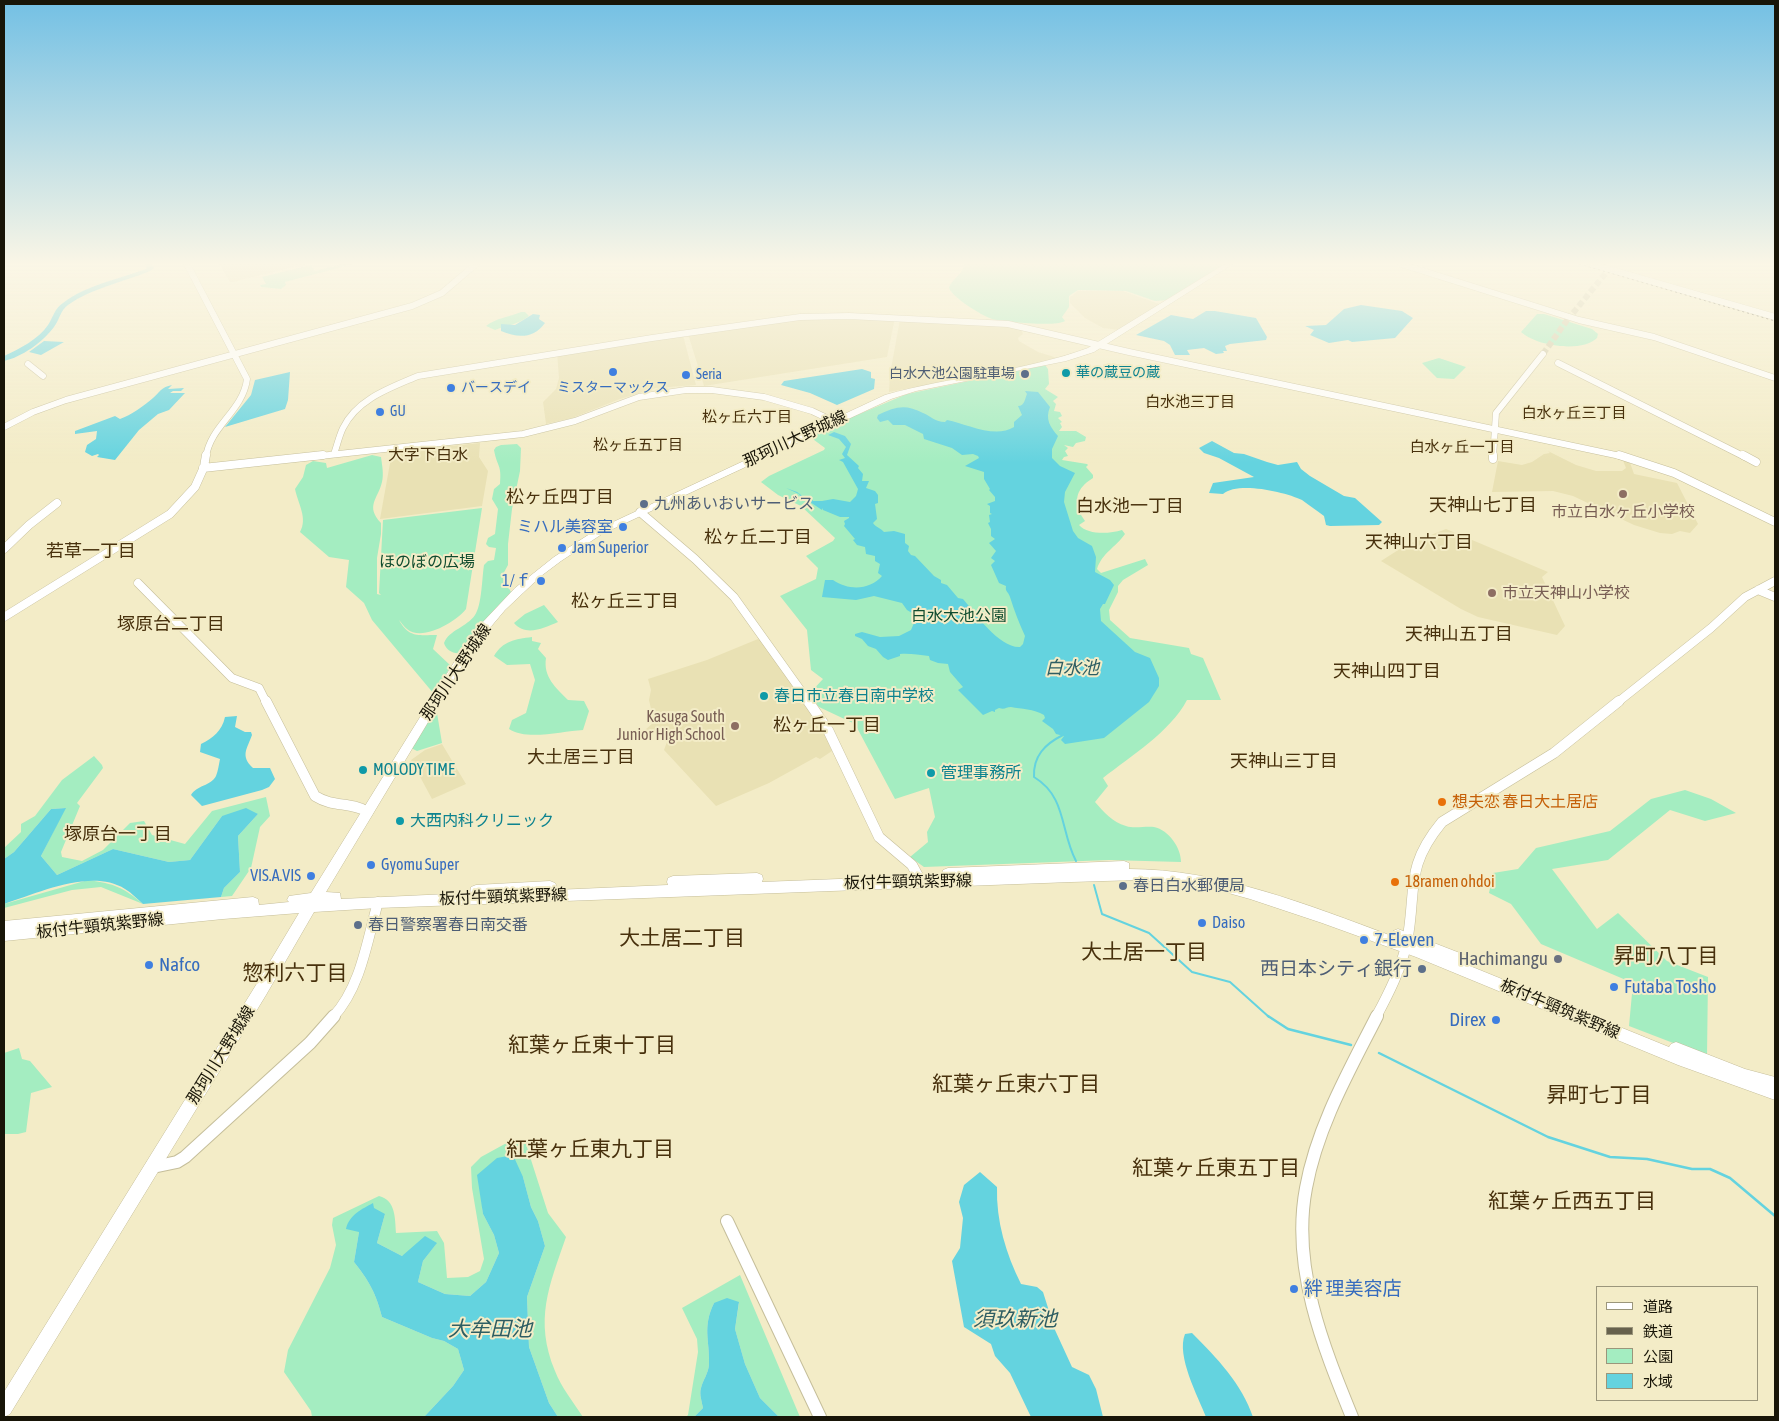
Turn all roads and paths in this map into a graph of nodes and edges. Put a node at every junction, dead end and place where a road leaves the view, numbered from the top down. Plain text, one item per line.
1 (222, 330) edge
2 (322, 330) edge
3 (702, 330) edge
4 (1034, 330) edge
5 (1125, 330) edge
6 (1624, 330) edge
7 (1100, 346) junction
8 (1543, 354) tunnel mouth
9 (235, 355) junction
10 (1558, 362) dead end
11 (28, 364) dead end
12 (43, 376) dead end
13 (1775, 378) edge
14 (833, 422) junction
15 (4, 427) edge
16 (1494, 428) junction
17 (334, 454) junction
18 (1493, 459) dead end
19 (1756, 462) dead end
20 (204, 468) junction
21 (57, 503) dead end
22 (640, 512) junction
23 (1775, 522) edge
24 (4, 549) edge
25 (1775, 581) edge
26 (138, 583) dead end
27 (1758, 590) junction
28 (1775, 597) edge
29 (4, 617) edge
30 (368, 812) junction
31 (918, 876) junction
32 (312, 902) junction
33 (378, 902) junction
34 (4, 927) edge
35 (4, 935) edge
36 (1407, 942) junction
37 (1775, 1084) edge
38 (1775, 1093) edge
39 (153, 1167) junction
40 (727, 1221) dead end
41 (4, 1408) edge
42 (820, 1417) edge
43 (1352, 1417) edge

1 - 9 street
2 - 9 street
3 - 17 street
4 - 7 street
5 - 7 main road, 那珂川大野城線
6 - 13 street
7 - 14 main road, 那珂川大野城線
7 - 16 street
8 - 16 street
9 - 15 street
9 - 20 street
10 - 19 street
11 - 12 street
14 - 17 street
14 - 22 main road, 那珂川大野城線
16 - 18 street
16 - 23 street
17 - 20 street
20 - 29 street
21 - 24 street
22 - 30 main road, 那珂川大野城線
22 - 31 street
25 - 27 street
26 - 30 street
27 - 28 street
27 - 36 street
30 - 32 main road, 那珂川大野城線
31 - 32 main road, 板付牛頸筑紫野線
31 - 36 main road, 板付牛頸筑紫野線
32 - 33 main road, 板付牛頸筑紫野線
32 - 34 main road, 板付牛頸筑紫野線
32 - 35 main road, 板付牛頸筑紫野線
32 - 39 main road, 那珂川大野城線
33 - 36 main road, 板付牛頸筑紫野線
33 - 39 street
36 - 37 main road, 板付牛頸筑紫野線
36 - 38 main road, 板付牛頸筑紫野線
36 - 43 street
39 - 41 main road, 那珂川大野城線
40 - 42 street

